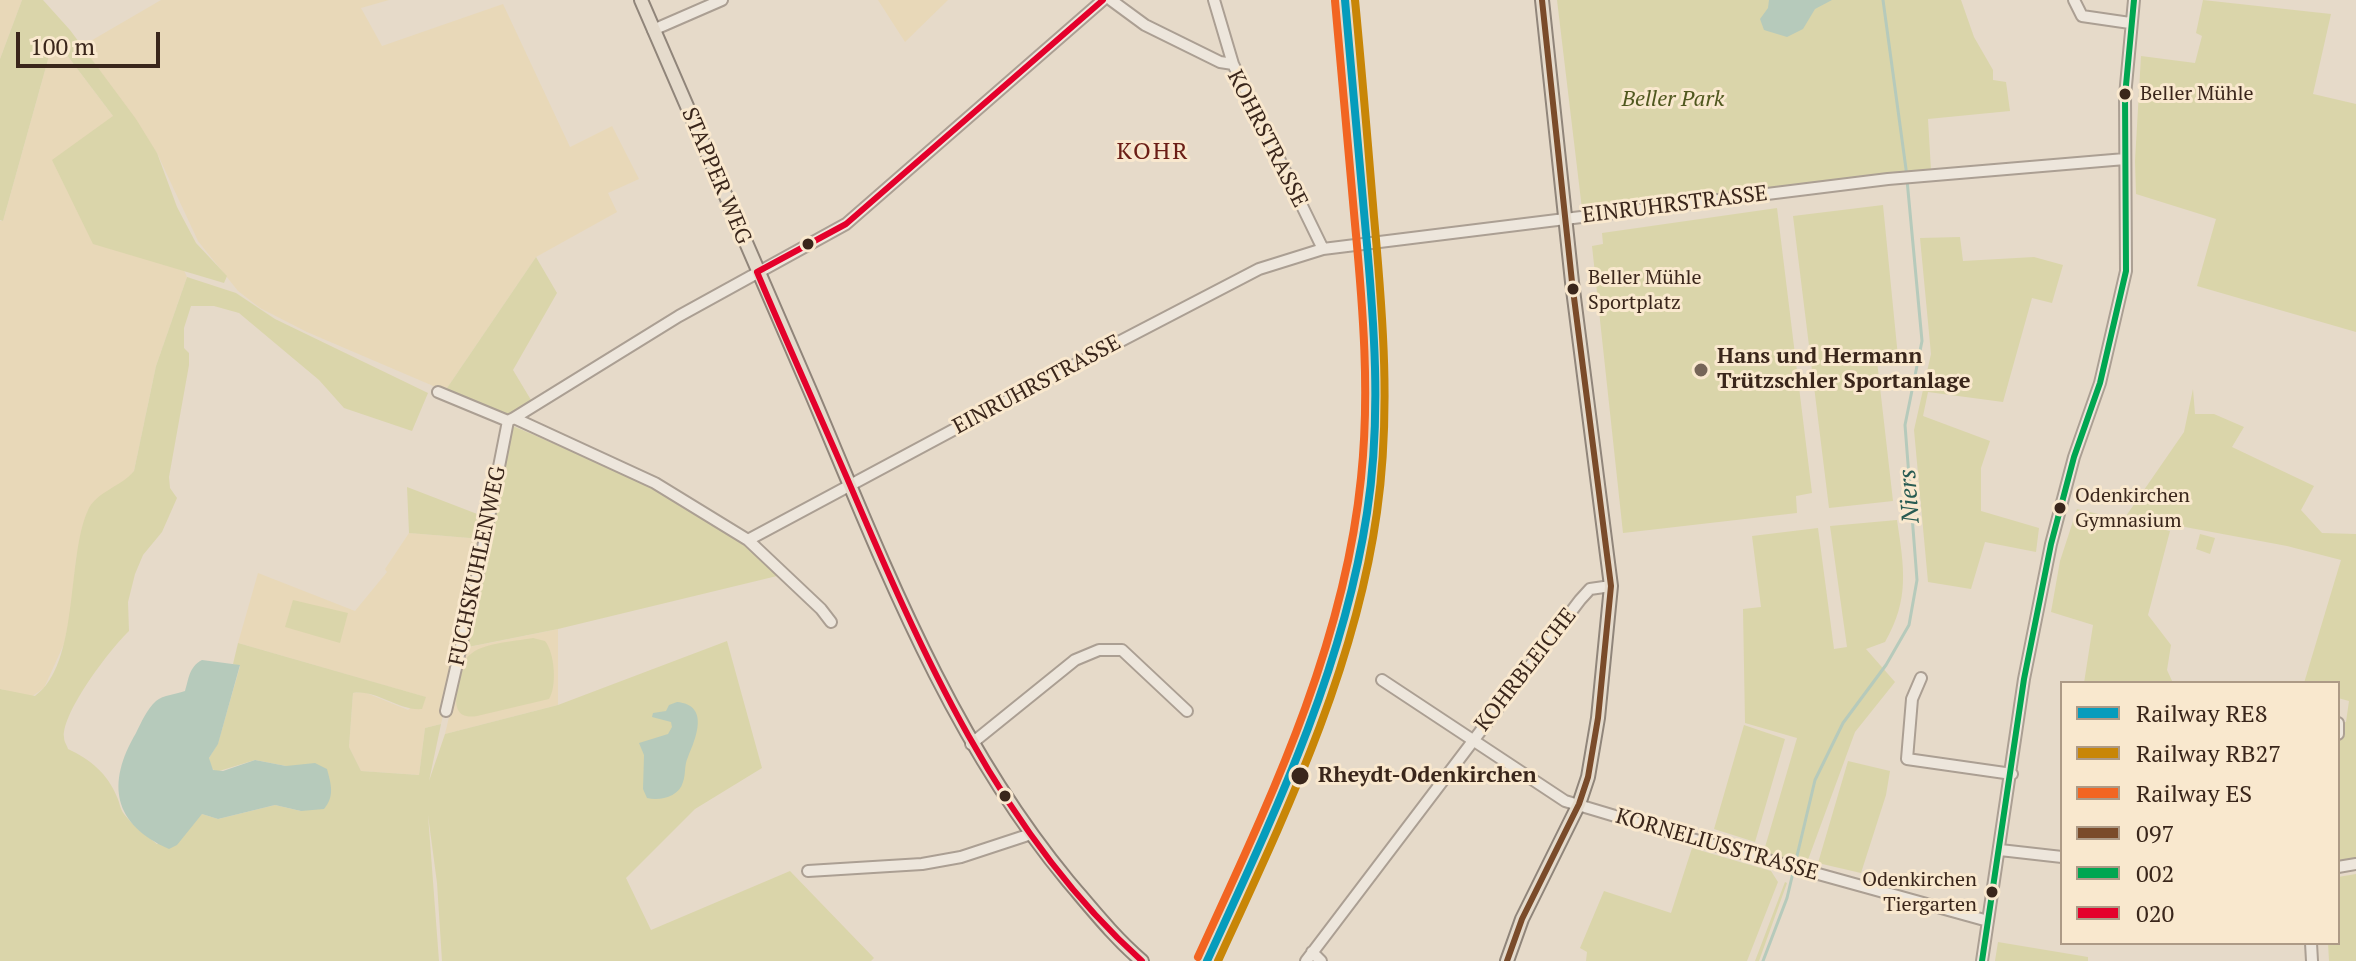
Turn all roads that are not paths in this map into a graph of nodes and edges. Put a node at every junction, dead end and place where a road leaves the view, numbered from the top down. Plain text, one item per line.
1 (641, 0) edge
2 (722, 0) edge
3 (1103, 0) edge
4 (1111, 0) edge
5 (1214, 0) edge
6 (1542, 0) edge
7 (2074, 0) edge
8 (2134, 0) edge
9 (2130, 23) junction
10 (653, 30) junction
11 (1233, 64) junction
12 (2125, 159) junction
13 (1567, 218) junction
14 (1323, 249) junction
15 (757, 272) junction
16 (438, 392) dead end
17 (511, 419) junction
18 (850, 485) junction
19 (748, 540) junction
20 (1611, 586) junction
21 (831, 622) dead end
22 (1921, 678) dead end
23 (1382, 680) dead end
24 (446, 711) dead end
25 (1187, 711) dead end
26 (1472, 740) junction
27 (971, 744) junction
28 (2012, 774) junction
29 (1579, 804) junction
30 (1031, 834) junction
31 (2000, 850) junction
32 (2060, 857) edge
33 (808, 871) dead end
34 (1988, 921) junction
35 (1309, 956) edge
36 (1142, 961) edge
37 (1321, 961) edge
38 (1507, 961) edge
39 (1982, 961) edge

1 - 10 main road, STAPPER WEG
2 - 10 street
3 - 15 street
4 - 11 street, KOHRSTRASSE
5 - 11 street
6 - 13 main road
7 - 9 street
8 - 9 street
9 - 12 street
10 - 15 main road, STAPPER WEG
11 - 14 street, KOHRSTRASSE
12 - 13 street, EINRUHRSTRASSE
12 - 28 street
13 - 14 street, EINRUHRSTRASSE
13 - 20 main road
14 - 18 street, EINRUHRSTRASSE
15 - 17 street
15 - 18 main road, STAPPER WEG
16 - 17 street
17 - 19 street
17 - 24 street, FUCHSKUHLENWEG
18 - 19 street
18 - 27 main road, STAPPER WEG
19 - 21 street
20 - 26 street, KOHRBLEICHE
20 - 29 main road
22 - 28 street
23 - 26 street, KORNELIUSSTRASSE
25 - 27 street
26 - 29 street, KORNELIUSSTRASSE
26 - 35 street, KOHRBLEICHE
27 - 30 main road, STAPPER WEG
28 - 31 street
29 - 34 street, KORNELIUSSTRASSE
29 - 38 main road
30 - 33 street
30 - 36 main road, STAPPER WEG
31 - 32 street
31 - 34 street
34 - 39 street
35 - 37 street

